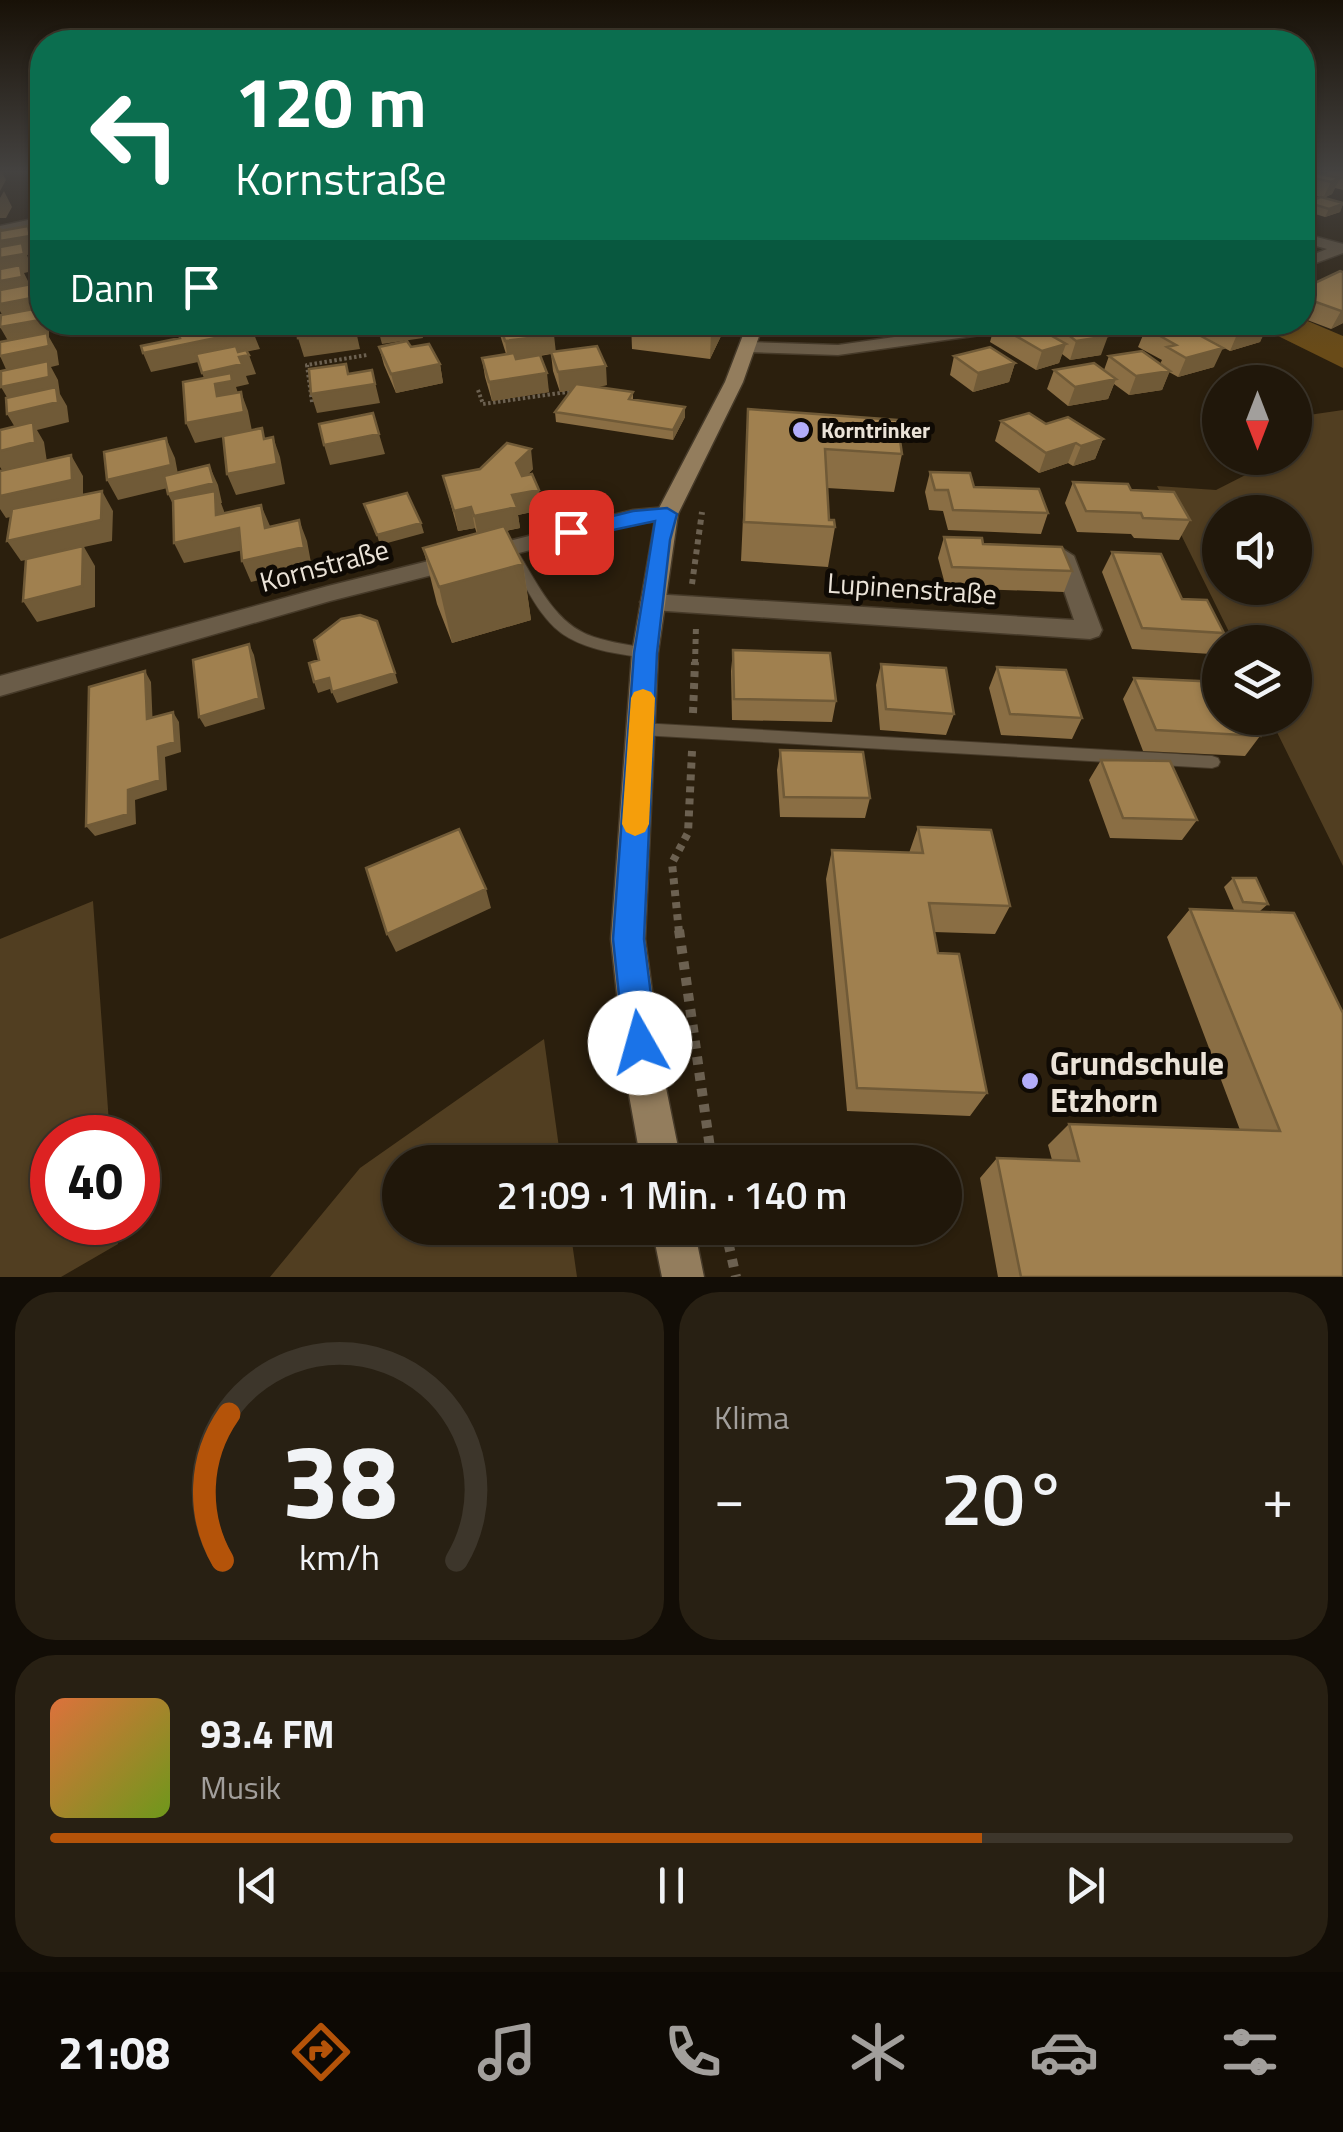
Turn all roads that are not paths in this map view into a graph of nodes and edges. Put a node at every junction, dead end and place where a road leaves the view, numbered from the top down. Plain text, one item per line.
1 (1315, 241) edge
2 (1342, 248) edge
3 (1315, 259) edge
4 (752, 335) edge
5 (945, 335) edge
6 (748, 347) junction
7 (667, 514) junction
8 (509, 548) junction
9 (1062, 556) edge
10 (652, 602) junction
11 (646, 653) junction
12 (0, 686) edge
13 (641, 729) junction
14 (1212, 762) dead end
15 (658, 1145) edge
16 (676, 1245) edge
17 (683, 1277) edge

1 - 2 street
2 - 3 street
4 - 6 street
5 - 6 street
6 - 7 street
7 - 8 street, Kornstraße
7 - 10 street
8 - 11 lane
8 - 12 street, Kornstraße
9 - 10 street, Lupinenstraße
10 - 11 street
11 - 13 street
13 - 14 lane
13 - 15 street
16 - 17 street

